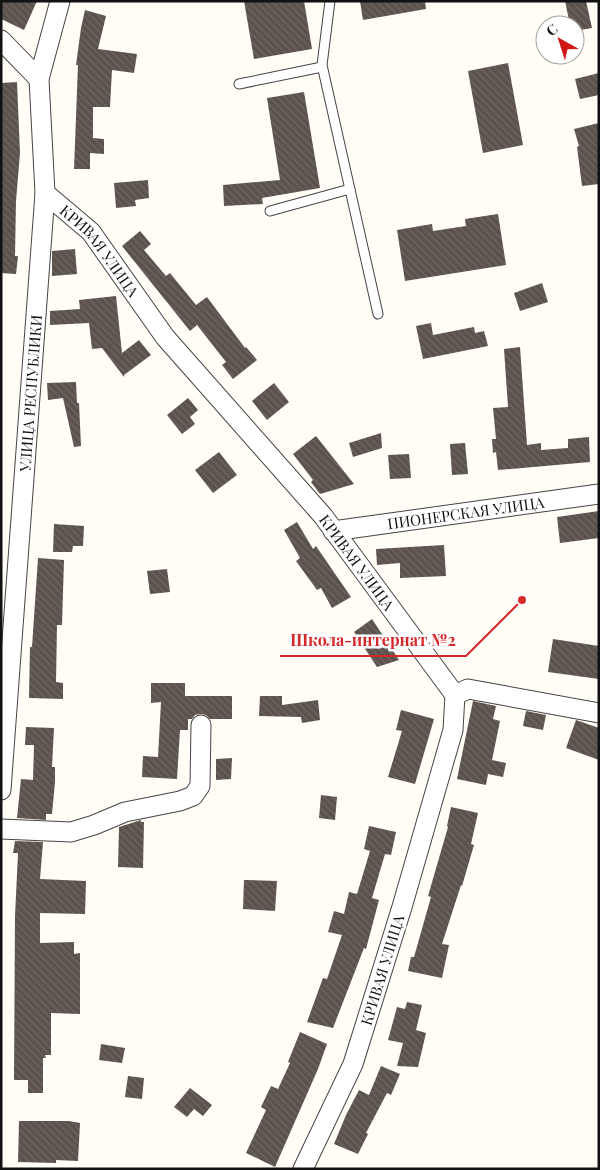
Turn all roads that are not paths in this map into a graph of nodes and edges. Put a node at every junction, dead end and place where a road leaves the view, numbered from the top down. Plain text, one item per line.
1 (60, 1) edge
2 (330, 1) edge
3 (1, 40) edge
4 (322, 67) junction
5 (39, 79) junction
6 (239, 84) dead end
7 (350, 189) junction
8 (46, 193) junction
9 (270, 211) dead end
10 (378, 314) dead end
11 (599, 494) edge
12 (333, 531) junction
13 (455, 696) junction
14 (599, 713) edge
15 (201, 725) dead end
16 (3, 738) edge
17 (1, 790) edge
18 (1, 829) edge
19 (303, 1169) edge

1 - 5 street, УЛИЦА РЕСПУБЛИКИ
2 - 4 lane
3 - 5 street
4 - 6 lane
4 - 7 lane
5 - 8 street, УЛИЦА РЕСПУБЛИКИ
7 - 9 lane
7 - 10 lane
8 - 12 street, КРИВАЯ УЛИЦА
8 - 16 street, УЛИЦА РЕСПУБЛИКИ
11 - 12 street, ПИОНЕРСКАЯ УЛИЦА
12 - 13 street, КРИВАЯ УЛИЦА
13 - 14 street
13 - 19 street, КРИВАЯ УЛИЦА
15 - 18 street
16 - 17 street, УЛИЦА РЕСПУБЛИКИ

